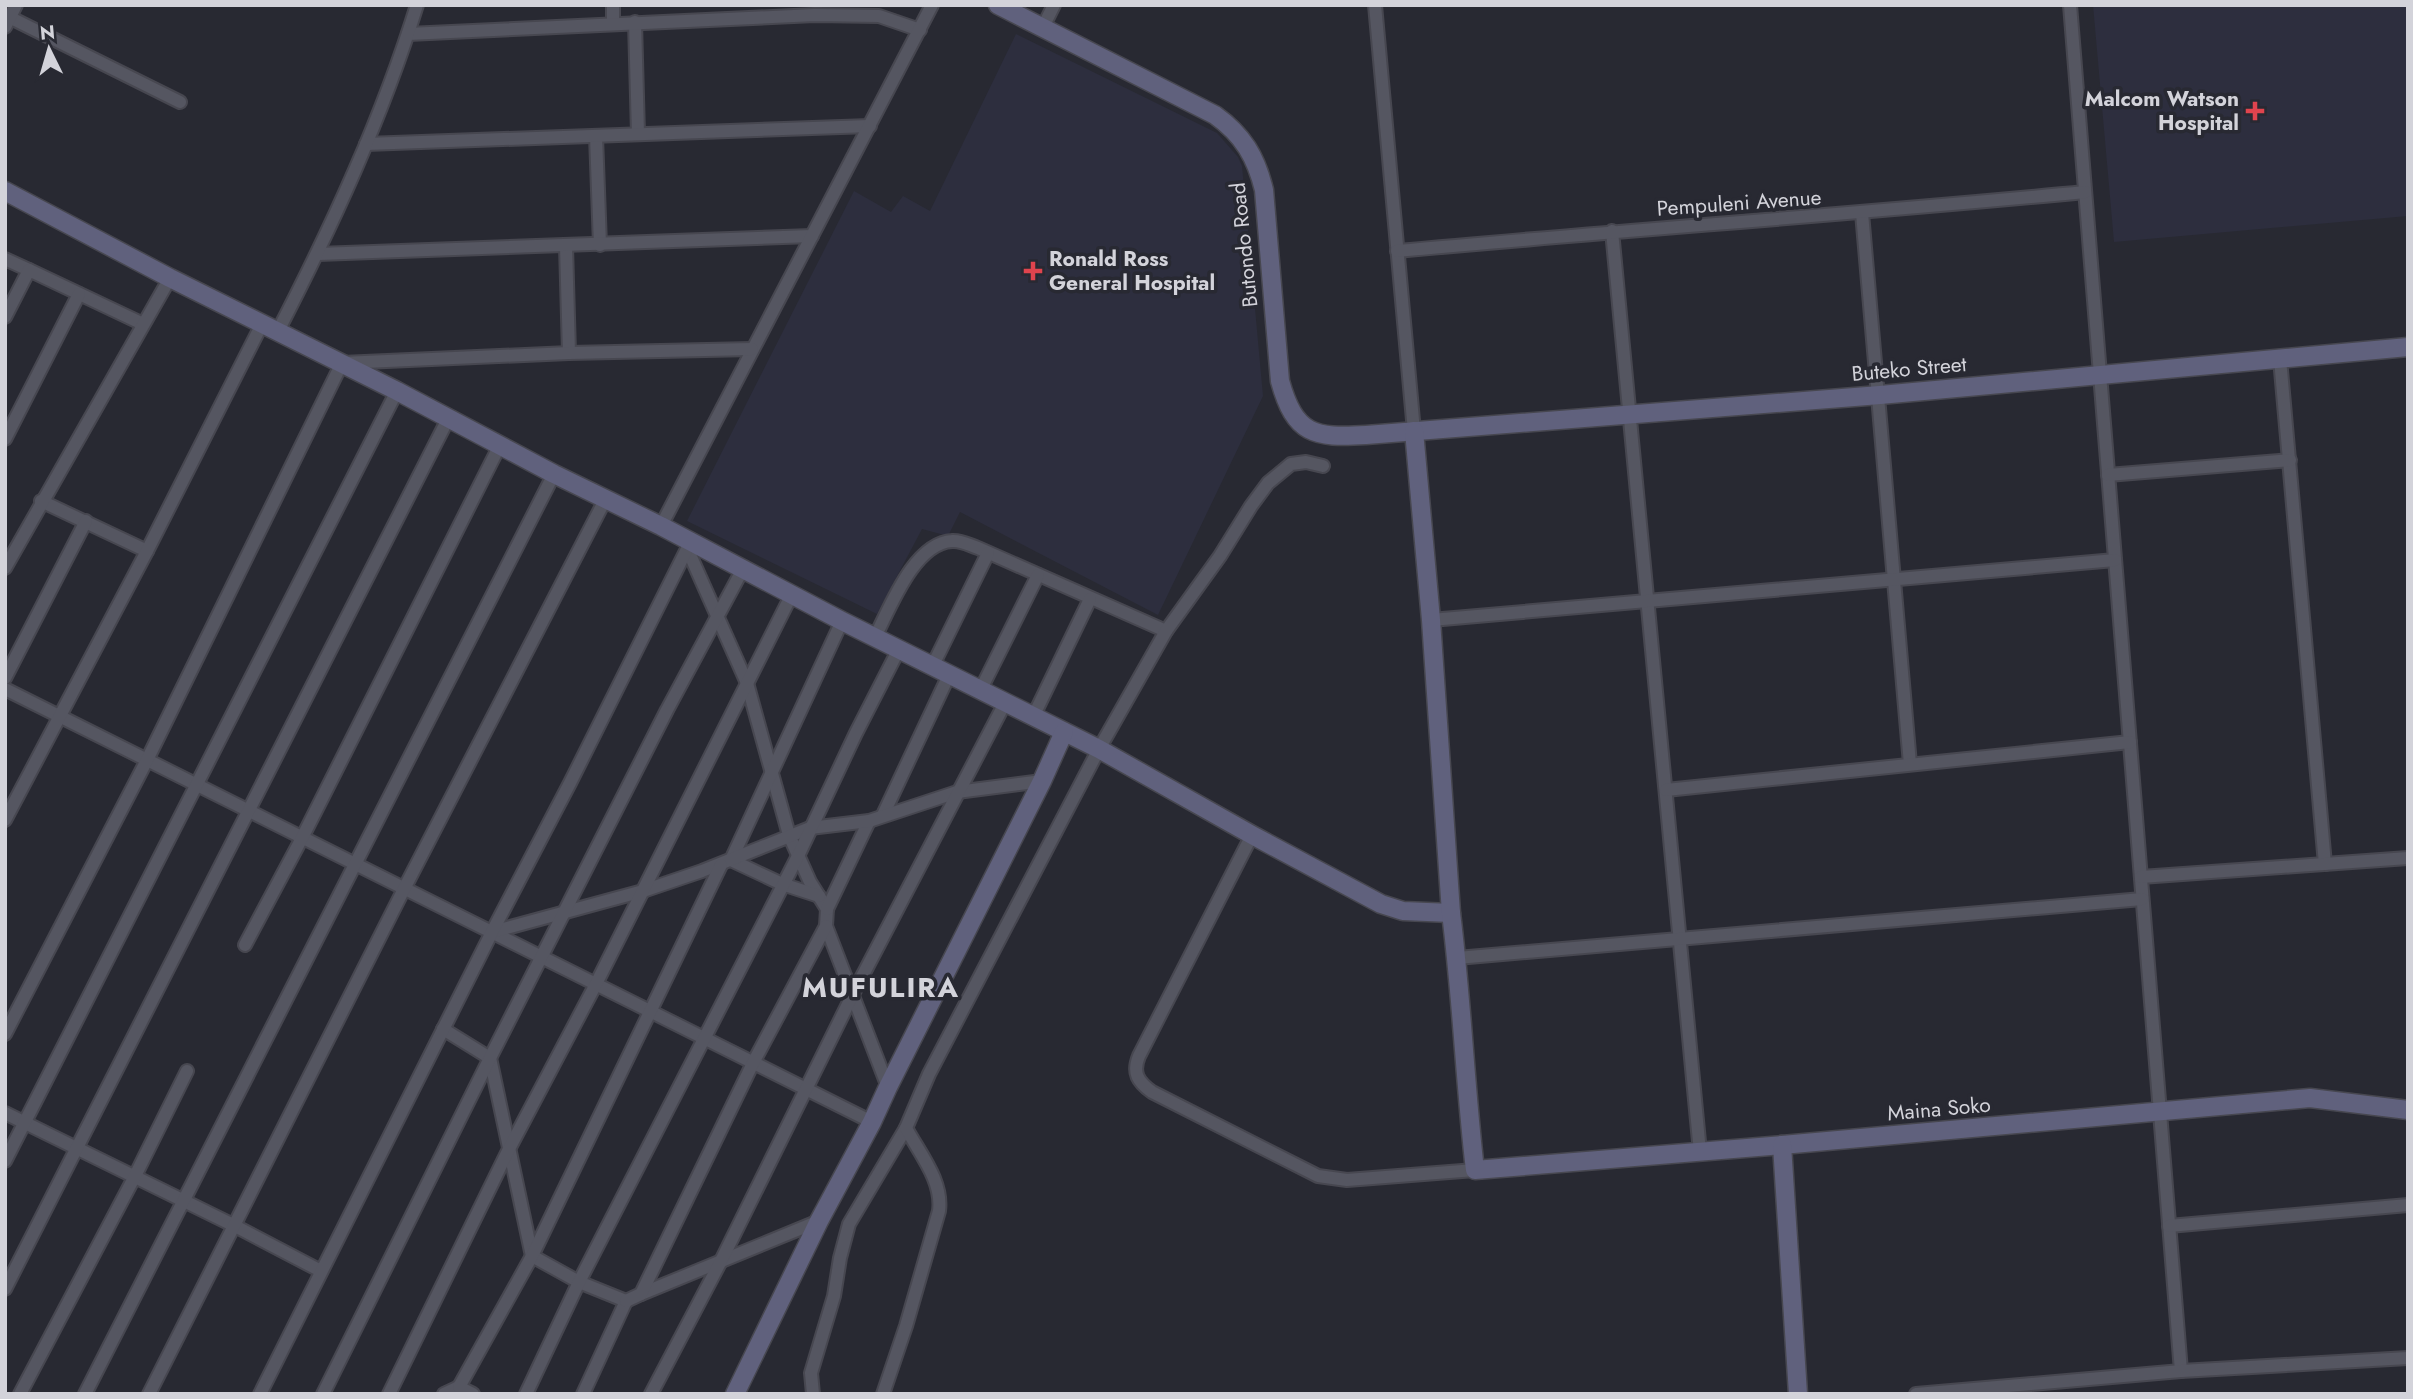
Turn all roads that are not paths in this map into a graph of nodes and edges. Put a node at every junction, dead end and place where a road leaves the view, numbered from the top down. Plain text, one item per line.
1 (417, 5) edge
2 (613, 5) edge
3 (932, 5) edge
4 (998, 5) edge
5 (1054, 5) edge
6 (1375, 5) edge
7 (2070, 5) edge
8 (9, 16) edge
9 (635, 22) junction
10 (613, 23) junction
11 (1042, 27) junction
12 (920, 30) junction
13 (408, 34) junction
14 (180, 102) dead end
15 (870, 126) junction
16 (638, 134) junction
17 (596, 135) junction
18 (366, 144) junction
19 (5, 191) edge
20 (2085, 192) junction
21 (1863, 213) junction
22 (1612, 231) junction
23 (812, 236) junction
24 (600, 245) junction
25 (566, 246) junction
26 (1396, 251) junction
27 (318, 254) junction
28 (5, 259) edge
29 (29, 271) junction
30 (170, 278) junction
31 (79, 295) junction
32 (5, 317) edge
33 (143, 324) junction
34 (270, 328) junction
35 (2408, 347) edge
36 (752, 349) junction
37 (569, 353) junction
38 (2280, 359) junction
39 (342, 363) junction
40 (2100, 374) junction
41 (397, 391) junction
42 (1880, 395) junction
43 (1630, 416) junction
44 (448, 419) junction
45 (1414, 431) junction
46 (5, 439) edge
47 (500, 445) junction
48 (2290, 460) junction
49 (1323, 467) dead end
50 (554, 474) junction
51 (2108, 475) junction
52 (605, 500) junction
53 (41, 501) junction
54 (86, 522) junction
55 (662, 526) junction
56 (689, 544) junction
57 (148, 551) junction
58 (988, 553) junction
59 (2115, 560) junction
60 (744, 567) junction
61 (5, 568) edge
62 (1038, 575) junction
63 (1895, 581) junction
64 (792, 594) junction
65 (1090, 598) junction
66 (1649, 602) junction
67 (719, 616) junction
68 (1431, 620) junction
69 (842, 621) junction
70 (1166, 631) junction
71 (875, 637) junction
72 (899, 649) junction
73 (933, 665) junction
74 (949, 674) junction
75 (5, 678) edge
76 (747, 683) junction
77 (5, 689) edge
78 (981, 689) junction
79 (1005, 702) junction
80 (59, 717) junction
81 (1033, 717) junction
82 (1064, 732) junction
83 (2130, 742) junction
84 (1099, 749) junction
85 (147, 760) junction
86 (1910, 764) junction
87 (772, 772) junction
88 (1042, 781) junction
89 (197, 785) junction
90 (1665, 790) junction
91 (957, 792) junction
92 (249, 811) junction
93 (883, 815) junction
94 (5, 820) edge
95 (869, 821) junction
96 (810, 828) junction
97 (789, 835) junction
98 (1252, 835) junction
99 (302, 838) junction
100 (798, 856) junction
101 (2408, 858) edge
102 (726, 863) junction
103 (354, 864) junction
104 (2325, 864) junction
105 (2141, 877) junction
106 (782, 884) junction
107 (404, 889) junction
108 (643, 891) junction
109 (819, 897) junction
110 (2142, 899) junction
111 (827, 909) junction
112 (567, 910) junction
113 (1451, 913) junction
114 (826, 926) junction
115 (492, 932) junction
116 (1680, 939) junction
117 (245, 944) dead end
118 (542, 957) junction
119 (1457, 958) junction
120 (596, 984) junction
121 (853, 994) junction
122 (649, 1011) junction
123 (443, 1029) junction
124 (5, 1034) edge
125 (703, 1038) junction
126 (490, 1058) junction
127 (753, 1063) junction
128 (187, 1071) dead end
129 (888, 1087) junction
130 (807, 1090) junction
131 (2408, 1110) edge
132 (5, 1112) edge
133 (2160, 1112) junction
134 (25, 1122) junction
135 (872, 1122) junction
136 (906, 1128) junction
137 (1782, 1145) junction
138 (77, 1148) junction
139 (509, 1149) junction
140 (1700, 1152) junction
141 (5, 1161) edge
142 (1475, 1170) junction
143 (135, 1176) junction
144 (182, 1201) junction
145 (2408, 1205) edge
146 (819, 1221) junction
147 (235, 1226) junction
148 (2169, 1226) junction
149 (532, 1256) junction
150 (722, 1259) junction
151 (321, 1271) junction
152 (579, 1282) junction
153 (5, 1289) edge
154 (641, 1294) junction
155 (626, 1301) junction
156 (2408, 1358) edge
157 (2181, 1371) junction
158 (457, 1390) edge
159 (20, 1394) edge
160 (85, 1394) edge
161 (149, 1394) edge
162 (260, 1394) edge
163 (323, 1394) edge
164 (389, 1394) edge
165 (444, 1394) edge
166 (473, 1394) edge
167 (526, 1394) edge
168 (583, 1394) edge
169 (651, 1394) edge
170 (735, 1394) edge
171 (813, 1394) edge
172 (883, 1394) edge
173 (1798, 1394) edge
174 (1916, 1394) edge

1 - 13 street
2 - 10 street
3 - 12 street
4 - 11 street, Butondo Road
5 - 11 street
6 - 26 street
7 - 20 street
8 - 14 street
9 - 10 street
9 - 12 street
9 - 16 street
10 - 13 street
11 - 45 street, Butondo Road
12 - 15 street
13 - 18 street
15 - 16 street
15 - 23 street
16 - 17 street
17 - 18 street
17 - 24 street
18 - 27 street
19 - 30 street
20 - 21 street, Pempuleni Avenue
20 - 40 street
21 - 22 street, Pempuleni Avenue
21 - 42 street
22 - 26 street, Pempuleni Avenue
22 - 43 street
23 - 24 street
23 - 36 street
24 - 25 street
25 - 27 street
25 - 37 street
26 - 45 street
27 - 34 street
28 - 29 street
29 - 31 street
29 - 32 street
30 - 33 street
30 - 34 street
31 - 33 street
31 - 46 street
33 - 53 street
34 - 39 street
34 - 57 street
35 - 38 street, Buteko Street
36 - 37 street
36 - 55 street
37 - 39 street
38 - 40 street, Buteko Street
38 - 48 street
39 - 41 street
39 - 85 street
40 - 42 street, Buteko Street
40 - 51 street
41 - 44 street
41 - 89 street
42 - 43 street, Buteko Street
42 - 63 street
43 - 45 street, Buteko Street
43 - 66 street
44 - 47 street
44 - 92 street
45 - 68 street
47 - 50 street
47 - 99 street
48 - 51 street
48 - 104 street
49 - 70 street
50 - 52 street
50 - 103 street
51 - 59 street
52 - 55 street
52 - 107 street
53 - 54 street
53 - 61 street
54 - 57 street
54 - 75 street
55 - 56 street
56 - 60 street
56 - 67 street
56 - 115 street
57 - 80 street
58 - 62 street
58 - 71 street
58 - 73 street
59 - 63 street
59 - 83 street
60 - 64 street
60 - 67 street
62 - 65 street
62 - 78 street
63 - 66 street
63 - 86 street
64 - 69 street
64 - 76 street
65 - 70 street
65 - 81 street
66 - 68 street
66 - 90 street
67 - 76 street
67 - 112 street
68 - 113 street
69 - 71 street
69 - 87 street
70 - 84 street
71 - 72 street
72 - 73 street
72 - 96 street
73 - 74 street
74 - 78 street
74 - 93 street
76 - 87 street
76 - 108 street
77 - 80 street
78 - 79 street
79 - 81 street
79 - 91 street
80 - 85 street
80 - 94 street
81 - 82 street
82 - 84 street
82 - 88 street
83 - 86 street
83 - 105 street
84 - 98 street
84 - 136 street
85 - 89 street
85 - 124 street
86 - 90 street
87 - 97 street
87 - 102 street
88 - 91 street
88 - 129 street
89 - 92 street
89 - 134 street
90 - 116 street
91 - 93 street
91 - 121 street
92 - 99 street
92 - 138 street
93 - 95 street
95 - 96 street
95 - 111 street
96 - 97 street
96 - 100 street
97 - 100 street
97 - 102 street
98 - 113 street
98 - 142 street
99 - 103 street
99 - 117 street
100 - 106 street
100 - 109 street
101 - 104 street
102 - 106 street
102 - 108 street
102 - 122 street
103 - 107 street
103 - 144 street
104 - 105 street
105 - 110 street
106 - 109 street
106 - 125 street
107 - 115 street
107 - 147 street
108 - 112 street
108 - 120 street
109 - 111 street
110 - 116 street
110 - 133 street
111 - 114 street
112 - 115 street
112 - 118 street
113 - 119 street
114 - 121 street
114 - 127 street
115 - 118 street
115 - 123 street
116 - 119 street
116 - 140 street
118 - 120 street
118 - 126 street
119 - 142 street
120 - 122 street
120 - 139 street
121 - 129 street
121 - 130 street
122 - 125 street
122 - 149 street
123 - 126 street
123 - 151 street
125 - 127 street
125 - 152 street
126 - 139 street
126 - 163 street
127 - 130 street
127 - 154 street
128 - 143 street
129 - 135 street
130 - 135 street
130 - 150 street
131 - 133 street, Maina Soko
132 - 134 street
133 - 137 street, Maina Soko
133 - 148 street
134 - 138 street
134 - 141 street
135 - 146 street
136 - 171 street
136 - 172 street
137 - 140 street, Maina Soko
137 - 173 street
138 - 143 street
138 - 153 street
139 - 149 street
139 - 164 street
140 - 142 street, Maina Soko
143 - 144 street
143 - 159 street
144 - 147 street
144 - 160 street
145 - 148 street
146 - 150 street
146 - 170 street
147 - 151 street
147 - 161 street
148 - 157 street
149 - 152 street
149 - 158 street
150 - 154 street
150 - 169 street
151 - 162 street
152 - 155 street
152 - 167 street
154 - 155 street
155 - 168 street
156 - 157 street
157 - 174 street
158 - 165 street
158 - 166 street

